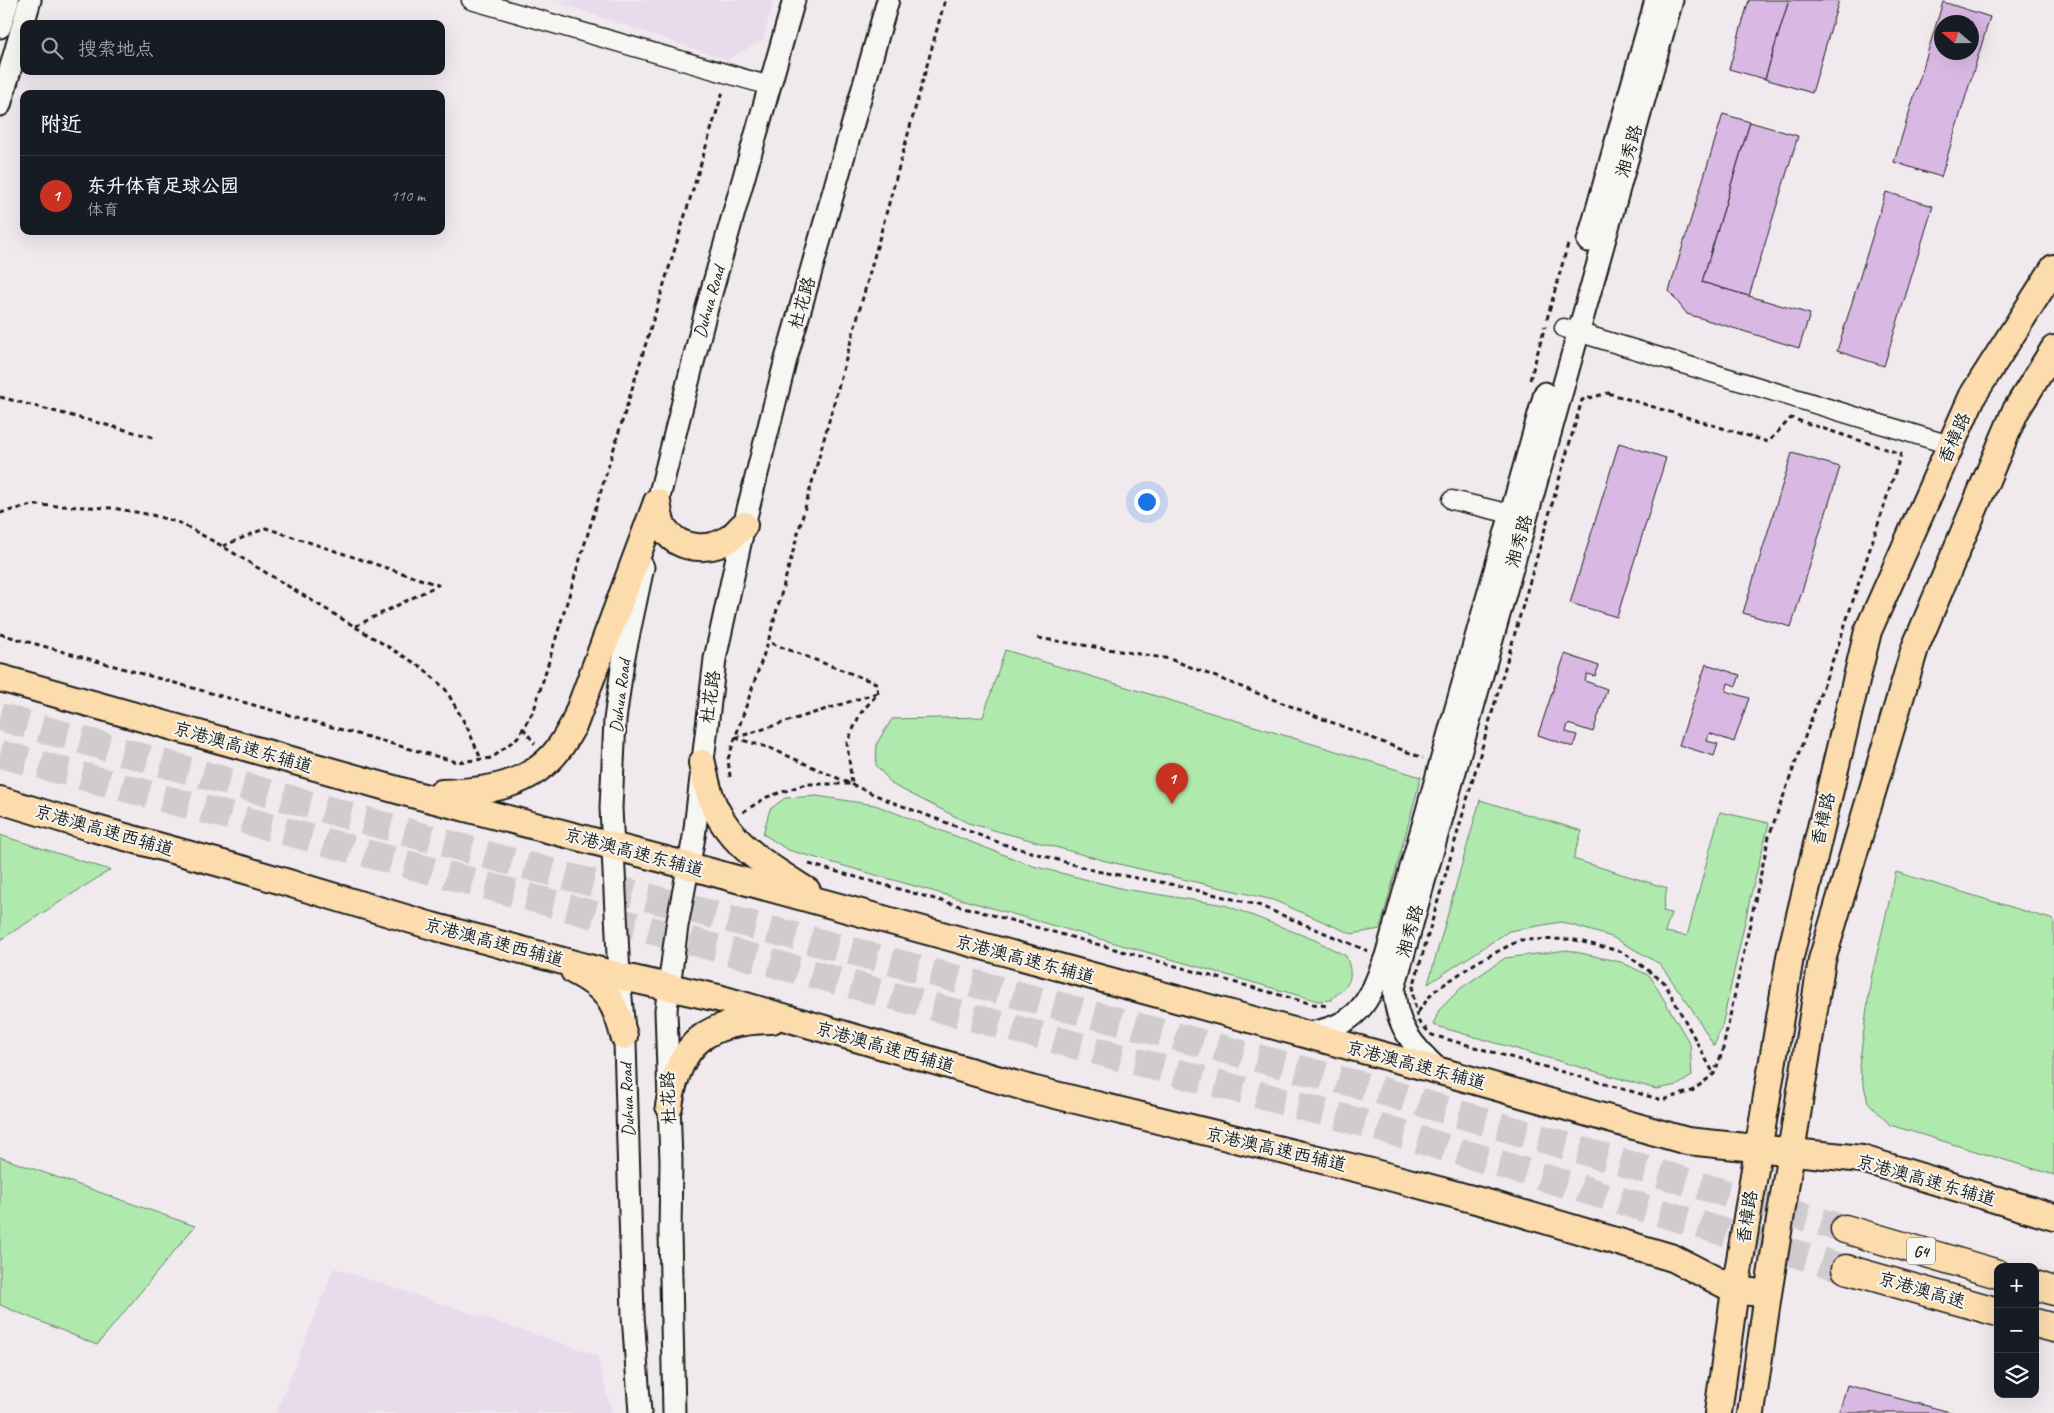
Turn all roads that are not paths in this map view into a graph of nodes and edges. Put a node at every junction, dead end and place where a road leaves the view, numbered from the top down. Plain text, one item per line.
1 (8, 0) edge
2 (30, 0) edge
3 (470, 0) edge
4 (794, 0) edge
5 (888, 0) edge
6 (1656, 0) edge
7 (1672, 0) edge
8 (24, 20) edge
9 (0, 27) edge
10 (20, 35) edge
11 (770, 86) junction
12 (0, 104) edge
13 (2054, 268) edge
14 (1571, 330) junction
15 (2054, 349) edge
16 (1950, 445) junction
17 (1452, 500) dead end
18 (657, 502) junction
19 (1511, 514) junction
20 (744, 525) junction
21 (0, 678) edge
22 (702, 763) junction
23 (408, 793) junction
24 (0, 800) edge
25 (613, 846) junction
26 (689, 866) junction
27 (836, 907) junction
28 (532, 953) junction
29 (619, 976) junction
30 (668, 986) junction
31 (796, 1021) junction
32 (1302, 1034) junction
33 (624, 1036) junction
34 (1440, 1071) junction
35 (668, 1106) junction
36 (1758, 1148) junction
37 (1791, 1152) junction
38 (2054, 1217) edge
39 (1845, 1229) tunnel mouth
40 (1846, 1269) tunnel mouth
41 (1994, 1273) edge
42 (2039, 1286) edge
43 (1735, 1290) junction
44 (2054, 1290) edge
45 (1768, 1294) junction
46 (1994, 1311) edge
47 (2039, 1324) edge
48 (2054, 1328) edge
49 (640, 1413) edge
50 (674, 1413) edge
51 (1718, 1413) edge
52 (1751, 1413) edge

1 - 9 street
2 - 8 street
3 - 11 street
4 - 11 street, Duhua Road
5 - 20 street, 杜花路
6 - 14 street, 湘秀路
7 - 14 street, 湘秀路
10 - 12 street
11 - 18 street, Duhua Road
13 - 16 main road, 香樟路
14 - 16 street
14 - 19 street, 湘秀路
14 - 34 street, 湘秀路
15 - 37 main road, 香樟路
16 - 36 main road, 香樟路
17 - 19 street
18 - 20 main road
18 - 23 main road
18 - 25 street, Duhua Road
19 - 32 street, 湘秀路
20 - 22 street, 杜花路
21 - 23 main road, 京港澳高速东辅道
22 - 26 street, 杜花路
22 - 27 main road
23 - 25 main road, 京港澳高速东辅道
24 - 28 main road, 京港澳高速西辅道
25 - 26 main road, 京港澳高速东辅道
25 - 29 street, Duhua Road
26 - 27 main road, 京港澳高速东辅道
26 - 30 street, 杜花路
27 - 32 main road, 京港澳高速东辅道
28 - 29 main road, 京港澳高速西辅道
28 - 33 main road
29 - 30 main road, 京港澳高速西辅道
29 - 33 street, Duhua Road
30 - 31 main road, 京港澳高速西辅道
30 - 35 street, 杜花路
31 - 35 main road
31 - 43 main road, 京港澳高速西辅道
32 - 34 main road, 京港澳高速东辅道
33 - 49 street, Duhua Road
34 - 36 main road, 京港澳高速东辅道
35 - 50 street, 杜花路
36 - 37 main road, 京港澳高速东辅道
36 - 43 main road, 香樟路
37 - 38 main road, 京港澳高速东辅道
37 - 45 main road, 香樟路
39 - 41 highway, 京港澳高速 / G4
40 - 46 highway, 京港澳高速 / G4
42 - 44 highway
43 - 45 main road, 京港澳高速西辅道
43 - 51 main road, 香樟路
45 - 52 main road, 香樟路
47 - 48 highway

